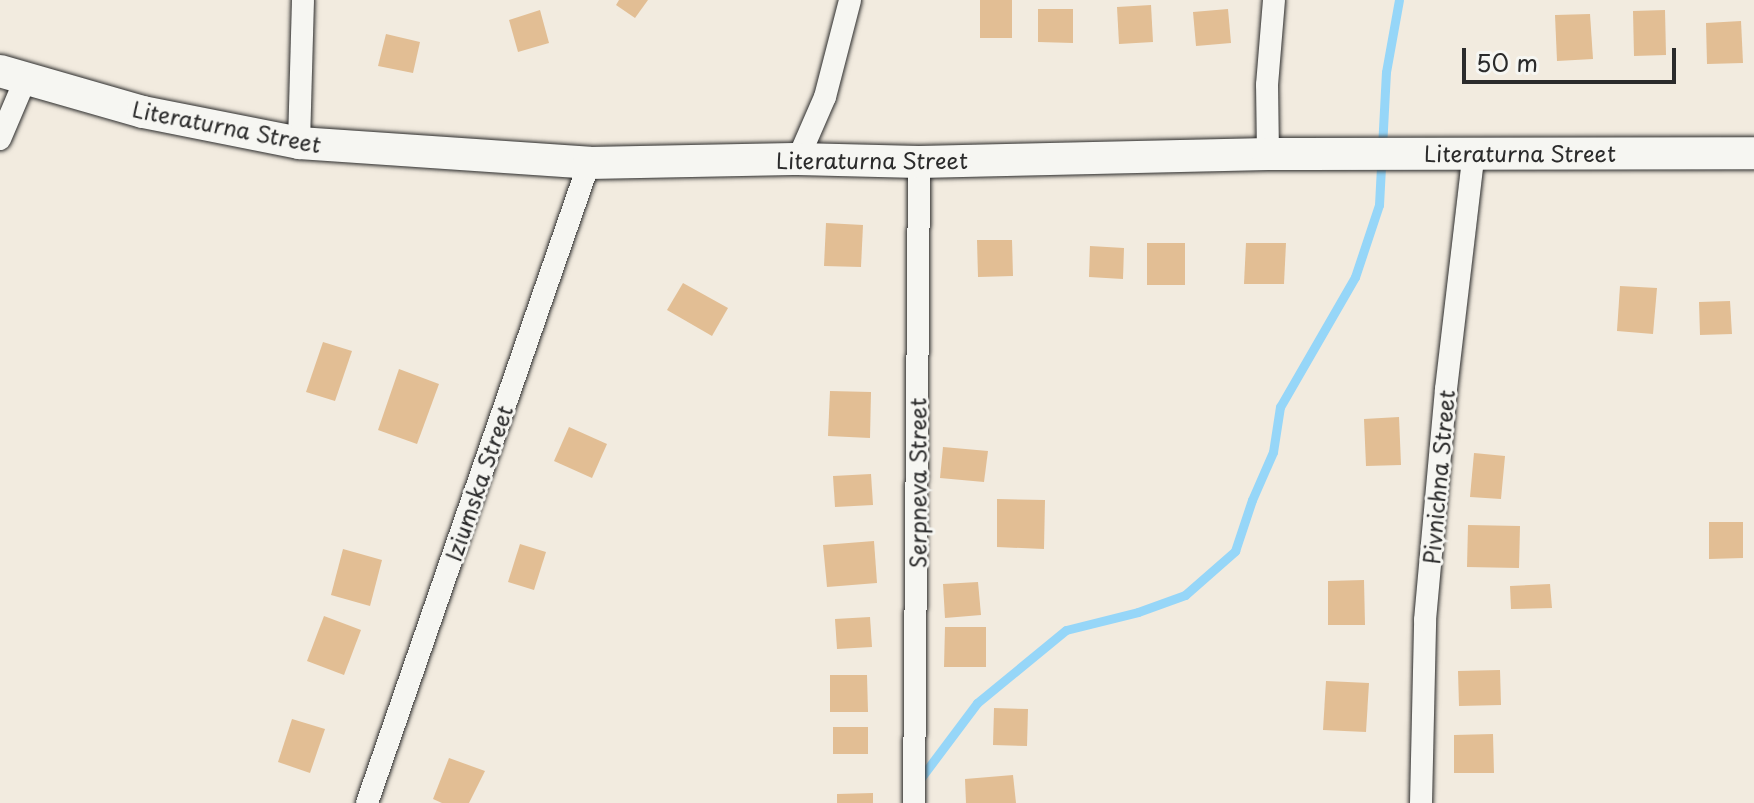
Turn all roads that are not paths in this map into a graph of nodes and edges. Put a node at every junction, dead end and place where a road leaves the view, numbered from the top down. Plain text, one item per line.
1 (303, 0) edge
2 (850, 0) edge
3 (1274, 0) edge
4 (13, 75) edge
5 (0, 139) edge
6 (299, 143) junction
7 (1474, 152) junction
8 (1754, 153) edge
9 (1268, 154) junction
10 (798, 159) junction
11 (919, 162) junction
12 (589, 163) junction
13 (367, 803) edge
14 (914, 803) edge
15 (1421, 803) edge

1 - 6 street
2 - 10 street
3 - 9 street
4 - 5 street
4 - 6 street, Literaturna Street
6 - 12 street, Literaturna Street
7 - 8 street, Literaturna Street
7 - 9 street, Literaturna Street
7 - 15 street, Pivnichna Street
9 - 11 street, Literaturna Street
10 - 11 street, Literaturna Street
10 - 12 street, Literaturna Street
11 - 14 street, Serpneva Street
12 - 13 street, Iziumska Street

